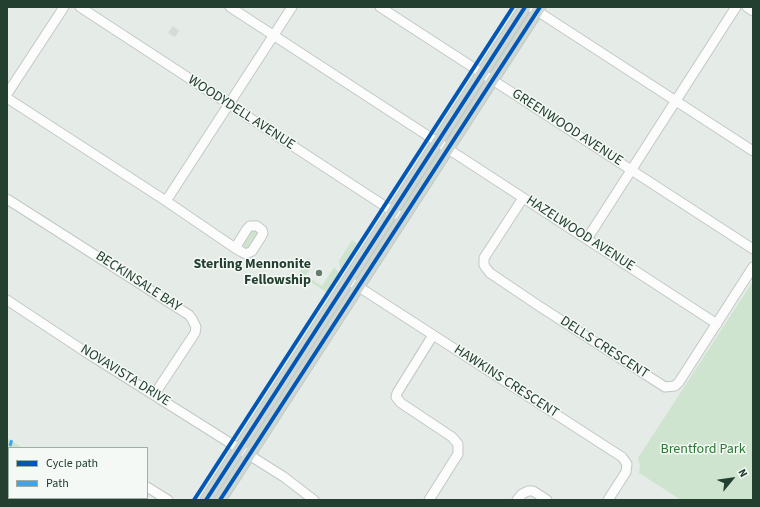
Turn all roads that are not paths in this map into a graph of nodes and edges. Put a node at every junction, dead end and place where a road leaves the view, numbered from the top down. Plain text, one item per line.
1 (64, 7) edge
2 (80, 7) edge
3 (230, 7) edge
4 (292, 7) edge
5 (380, 7) edge
6 (525, 7) edge
7 (736, 7) edge
8 (748, 7) edge
9 (535, 8) edge
10 (753, 11) edge
11 (274, 36) junction
12 (482, 73) junction
13 (492, 80) junction
14 (7, 94) edge
15 (7, 98) edge
16 (676, 101) junction
17 (228, 105) junction
18 (443, 145) junction
19 (753, 151) edge
20 (631, 170) junction
21 (7, 198) edge
22 (523, 198) junction
23 (166, 201) junction
24 (393, 211) junction
25 (403, 218) junction
26 (587, 239) junction
27 (235, 248) dead end
28 (753, 249) edge
29 (753, 267) edge
30 (348, 280) junction
31 (358, 287) junction
32 (7, 300) edge
33 (716, 324) junction
34 (433, 335) junction
35 (154, 395) junction
36 (244, 452) junction
37 (148, 488) edge
38 (168, 500) edge
39 (206, 500) edge
40 (220, 500) edge
41 (314, 500) edge
42 (429, 500) edge
43 (517, 500) edge
44 (547, 500) edge
45 (608, 500) edge

1 - 14 street
2 - 17 street, WOODYDELL AVENUE
3 - 11 street, HAZELWOOD AVENUE
4 - 11 street
5 - 12 street, GREENWOOD AVENUE
6 - 12 main road
7 - 16 street
8 - 10 street
9 - 13 main road
9 - 16 street
11 - 17 street
11 - 18 street, HAZELWOOD AVENUE
12 - 13 street, GREENWOOD AVENUE
12 - 18 main road
13 - 18 main road
13 - 20 street, GREENWOOD AVENUE
15 - 23 street
16 - 19 street
16 - 20 street
17 - 23 street
17 - 24 street, WOODYDELL AVENUE
18 - 22 street, HAZELWOOD AVENUE
18 - 24 main road
18 - 25 main road
20 - 26 street
20 - 28 street, GREENWOOD AVENUE
21 - 35 street, BECKINSALE BAY
22 - 26 street, HAZELWOOD AVENUE
22 - 33 street, DELLS CRESCENT
23 - 27 street
24 - 25 street, WOODYDELL AVENUE
24 - 30 main road
25 - 31 main road
26 - 33 street, HAZELWOOD AVENUE
29 - 33 street, DELLS CRESCENT
30 - 31 street, HAWKINS CRESCENT
30 - 36 main road
31 - 34 street, HAWKINS CRESCENT
31 - 36 main road
32 - 35 street, NOVAVISTA DRIVE
34 - 42 street
34 - 45 street, HAWKINS CRESCENT
35 - 36 street, NOVAVISTA DRIVE
36 - 39 main road
36 - 40 main road
36 - 41 street, NOVAVISTA DRIVE
37 - 38 street
43 - 44 street

